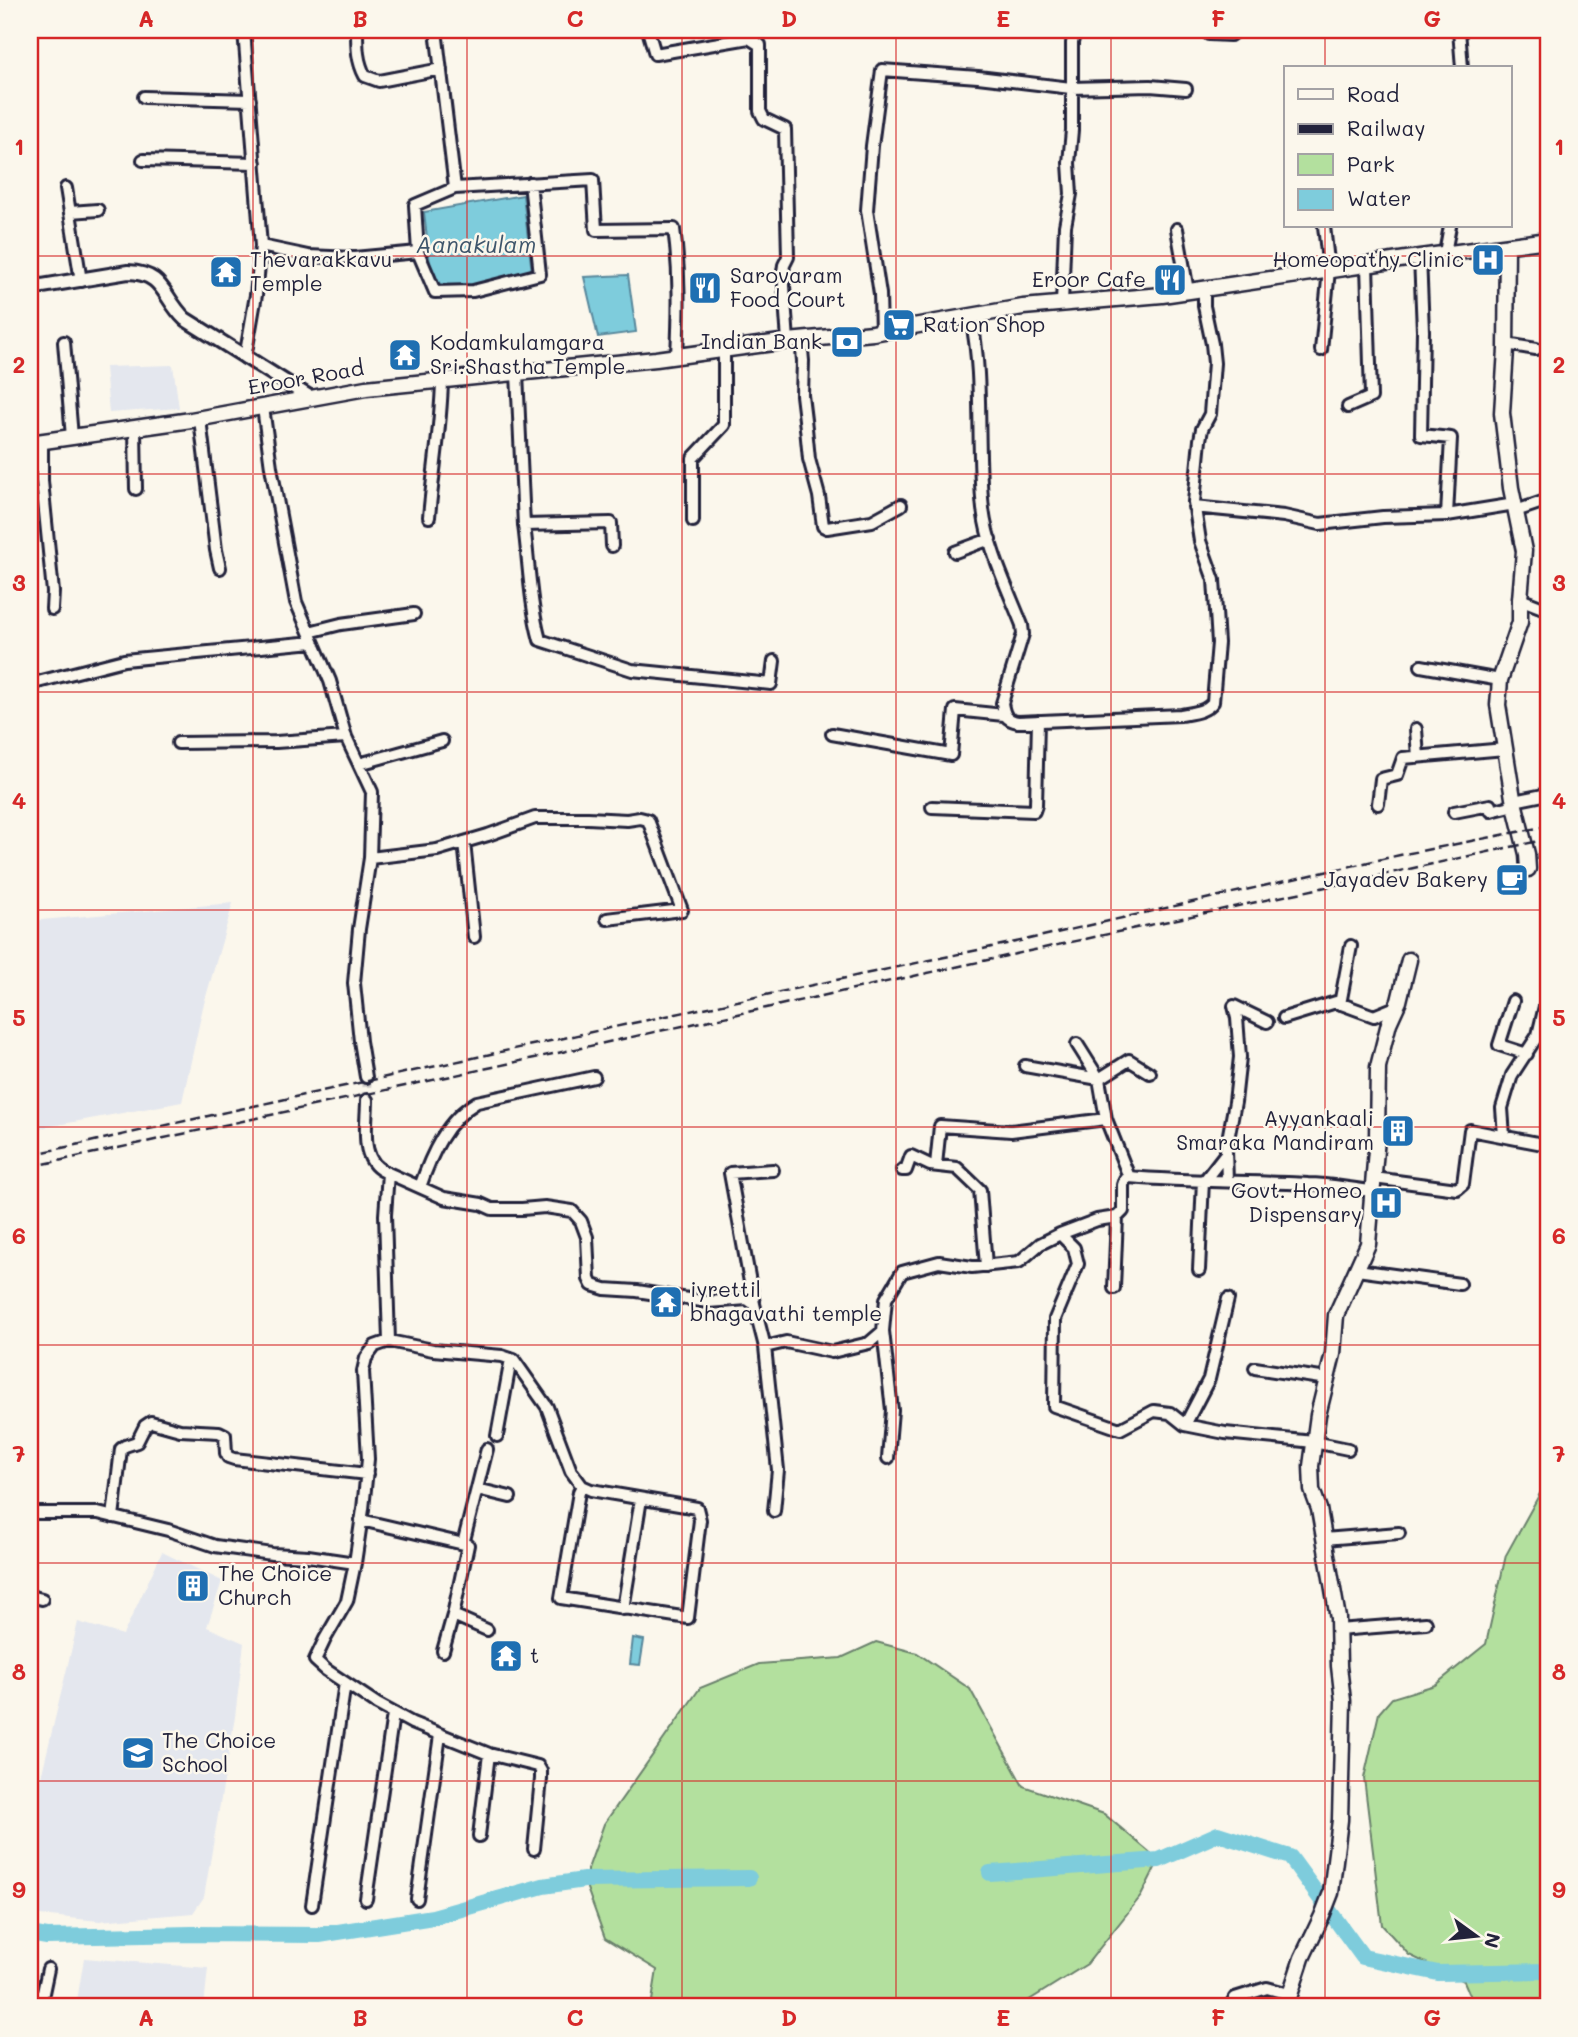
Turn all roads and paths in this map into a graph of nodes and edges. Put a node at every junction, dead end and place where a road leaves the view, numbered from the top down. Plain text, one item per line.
1 (244, 30) edge
2 (357, 30) edge
3 (436, 30) edge
4 (648, 30) edge
5 (1075, 30) edge
6 (1236, 30) edge
7 (1459, 30) edge
8 (1209, 34) dead end
9 (1462, 66) edge
10 (441, 69) junction
11 (1071, 88) junction
12 (1186, 89) dead end
13 (144, 97) dead end
14 (250, 100) junction
15 (143, 160) dead end
16 (254, 163) junction
17 (530, 184) junction
18 (66, 188) dead end
19 (455, 188) junction
20 (97, 210) dead end
21 (70, 212) junction
22 (1324, 228) edge
23 (1450, 228) edge
24 (1177, 229) dead end
25 (1548, 240) edge
26 (261, 246) junction
27 (1507, 246) junction
28 (418, 252) junction
29 (1445, 253) junction
30 (1420, 257) junction
31 (1367, 265) junction
32 (1329, 270) junction
33 (81, 281) junction
34 (30, 288) edge
35 (1204, 289) junction
36 (1188, 291) junction
37 (1062, 304) junction
38 (971, 317) junction
39 (881, 332) junction
40 (794, 340) junction
41 (64, 342) dead end
42 (1506, 344) junction
43 (1536, 349) dead end
44 (724, 350) junction
45 (1321, 350) dead end
46 (677, 356) junction
47 (245, 358) junction
48 (517, 373) junction
49 (442, 381) junction
50 (311, 398) junction
51 (264, 407) junction
52 (1348, 407) dead end
53 (200, 419) junction
54 (135, 428) junction
55 (72, 437) junction
56 (36, 442) edge
57 (136, 488) dead end
58 (1548, 500) edge
59 (901, 505) dead end
60 (1194, 507) junction
61 (1515, 507) junction
62 (1447, 515) junction
63 (429, 517) dead end
64 (694, 521) dead end
65 (524, 525) junction
66 (990, 539) junction
67 (612, 546) dead end
68 (955, 552) dead end
69 (220, 568) dead end
70 (1520, 599) junction
71 (52, 610) dead end
72 (1548, 610) edge
73 (414, 614) dead end
74 (311, 637) junction
75 (774, 661) dead end
76 (1421, 666) dead end
77 (1500, 680) junction
78 (30, 684) edge
79 (1004, 715) junction
80 (1038, 721) junction
81 (1416, 729) dead end
82 (832, 734) dead end
83 (346, 737) junction
84 (442, 741) dead end
85 (178, 743) dead end
86 (1505, 750) junction
87 (1418, 757) junction
88 (359, 764) junction
89 (1548, 794) edge
90 (1514, 803) junction
91 (1378, 804) dead end
92 (932, 807) dead end
93 (1454, 812) dead end
94 (464, 842) junction
95 (370, 858) junction
96 (1528, 869) dead end
97 (607, 919) dead end
98 (474, 937) dead end
99 (1351, 946) dead end
100 (1409, 960) dead end
101 (1548, 994) edge
102 (1513, 1001) dead end
103 (1340, 1004) junction
104 (1396, 1007) junction
105 (1284, 1018) dead end
106 (1267, 1021) dead end
107 (1077, 1044) dead end
108 (1527, 1054) junction
109 (1025, 1066) dead end
110 (1150, 1073) dead end
111 (366, 1077) tunnel mouth
112 (594, 1077) dead end
113 (1099, 1079) junction
114 (367, 1100) tunnel mouth
115 (1106, 1119) junction
116 (1504, 1136) junction
117 (1548, 1145) edge
118 (1226, 1153) junction
119 (936, 1165) junction
120 (773, 1170) dead end
121 (902, 1170) dead end
122 (388, 1173) junction
123 (1129, 1177) junction
124 (1204, 1180) junction
125 (1227, 1181) junction
126 (1373, 1184) junction
127 (420, 1187) junction
128 (1117, 1217) junction
129 (1060, 1234) junction
130 (986, 1266) junction
131 (1199, 1270) dead end
132 (1357, 1270) junction
133 (1460, 1284) dead end
134 (1114, 1288) dead end
135 (1228, 1299) dead end
136 (754, 1304) junction
137 (883, 1331) junction
138 (389, 1341) junction
139 (765, 1347) junction
140 (511, 1359) junction
141 (1255, 1368) dead end
142 (1327, 1379) junction
143 (1185, 1425) junction
144 (496, 1436) dead end
145 (1314, 1442) junction
146 (1348, 1448) dead end
147 (487, 1449) dead end
148 (888, 1458) dead end
149 (367, 1474) junction
150 (583, 1486) junction
151 (477, 1489) junction
152 (510, 1497) dead end
153 (641, 1499) junction
154 (774, 1511) dead end
155 (30, 1513) edge
156 (113, 1517) junction
157 (361, 1520) junction
158 (1399, 1532) dead end
159 (1324, 1539) junction
160 (463, 1544) junction
161 (355, 1563) junction
162 (30, 1597) edge
163 (43, 1599) dead end
164 (623, 1609) junction
165 (453, 1615) junction
166 (1426, 1623) dead end
167 (487, 1630) dead end
168 (1338, 1630) junction
169 (443, 1651) dead end
170 (345, 1682) junction
171 (393, 1714) junction
172 (440, 1735) junction
173 (489, 1754) junction
174 (479, 1836) dead end
175 (534, 1849) dead end
176 (366, 1899) dead end
177 (417, 1899) dead end
178 (312, 1905) dead end
179 (48, 1969) dead end
180 (1287, 2001) edge
181 (40, 2007) edge
182 (1230, 2007) edge

1 - 14 street
2 - 10 street
3 - 10 street
4 - 40 street
5 - 11 street
6 - 8 street
7 - 9 street
10 - 19 street
11 - 12 street
11 - 37 street
11 - 39 street
13 - 14 street
14 - 16 street
15 - 16 street
16 - 26 street
17 - 19 street
17 - 28 street
17 - 46 street
18 - 21 street
19 - 28 street
20 - 21 street
21 - 33 street
22 - 32 street
23 - 29 street
24 - 36 street
25 - 27 main road, Eroor Road
26 - 28 street
26 - 47 street
27 - 29 main road, Eroor Road
27 - 42 main road
29 - 30 main road, Eroor Road
30 - 31 main road, Eroor Road
30 - 62 street
31 - 32 main road, Eroor Road
31 - 52 street
32 - 35 main road, Eroor Road
32 - 45 street
33 - 34 street
33 - 47 street
35 - 36 main road, Eroor Road
35 - 60 street
36 - 37 main road, Eroor Road
37 - 38 main road, Eroor Road
38 - 39 main road, Eroor Road
38 - 66 street
39 - 40 main road, Eroor Road
40 - 44 main road, Eroor Road
40 - 59 street
41 - 55 street
42 - 43 street
42 - 61 main road
44 - 46 main road, Eroor Road
44 - 64 street
46 - 48 main road, Eroor Road
47 - 50 street
48 - 49 main road, Eroor Road
48 - 65 street
49 - 50 main road, Eroor Road
49 - 63 street
50 - 51 main road, Eroor Road
51 - 53 main road, Eroor Road
51 - 74 street
53 - 54 main road, Eroor Road
53 - 69 street
54 - 55 main road, Eroor Road
54 - 57 street
55 - 56 main road, Eroor Road
56 - 71 street
58 - 61 street
60 - 62 street
60 - 80 street
61 - 62 street
61 - 70 main road
65 - 67 street
65 - 75 street
66 - 68 street
66 - 79 street
70 - 72 street
70 - 77 main road
73 - 74 street
74 - 78 street
74 - 83 street
76 - 77 street
77 - 86 main road
79 - 80 street
79 - 82 street
80 - 92 street
81 - 87 street
83 - 85 street
83 - 88 street
84 - 88 street
86 - 87 street
86 - 90 main road
87 - 91 street
88 - 95 street
89 - 90 street
90 - 93 street
90 - 96 main road
94 - 95 street
94 - 97 street
94 - 98 street
95 - 111 street
99 - 103 street
100 - 104 main road
101 - 108 street
102 - 108 street
103 - 104 street
103 - 105 street
104 - 126 main road
106 - 118 street
107 - 113 street
108 - 116 street
109 - 113 street
110 - 113 street
112 - 127 street
113 - 115 street
114 - 122 street
115 - 119 street
115 - 123 street
116 - 117 street
116 - 126 street
118 - 124 street
118 - 125 street
119 - 121 street
119 - 130 street
120 - 136 street
122 - 127 street
122 - 138 street
123 - 124 street
123 - 128 street
124 - 125 street
124 - 131 street
125 - 126 street
126 - 132 main road
127 - 136 street
128 - 129 street
128 - 134 street
129 - 130 street
129 - 143 street
130 - 137 street
132 - 133 street
132 - 142 main road
135 - 143 street
136 - 139 street
137 - 139 street
137 - 148 street
138 - 140 street
138 - 149 street
139 - 154 street
140 - 144 street
140 - 150 street
141 - 142 street
142 - 145 main road
143 - 145 street
145 - 146 street
145 - 159 main road
147 - 151 street
149 - 156 street
149 - 157 street
150 - 153 street
150 - 164 street
151 - 152 street
151 - 160 street
153 - 164 street
153 - 164 street
155 - 156 street
156 - 161 street
157 - 160 street
157 - 161 street
158 - 159 street
159 - 168 main road
160 - 165 street
161 - 170 street
162 - 163 street
165 - 167 street
165 - 169 street
166 - 168 street
168 - 180 main road
170 - 171 street
170 - 178 street
171 - 172 street
171 - 176 street
172 - 173 street
172 - 177 street
173 - 174 street
173 - 175 street
179 - 181 street
180 - 182 street

